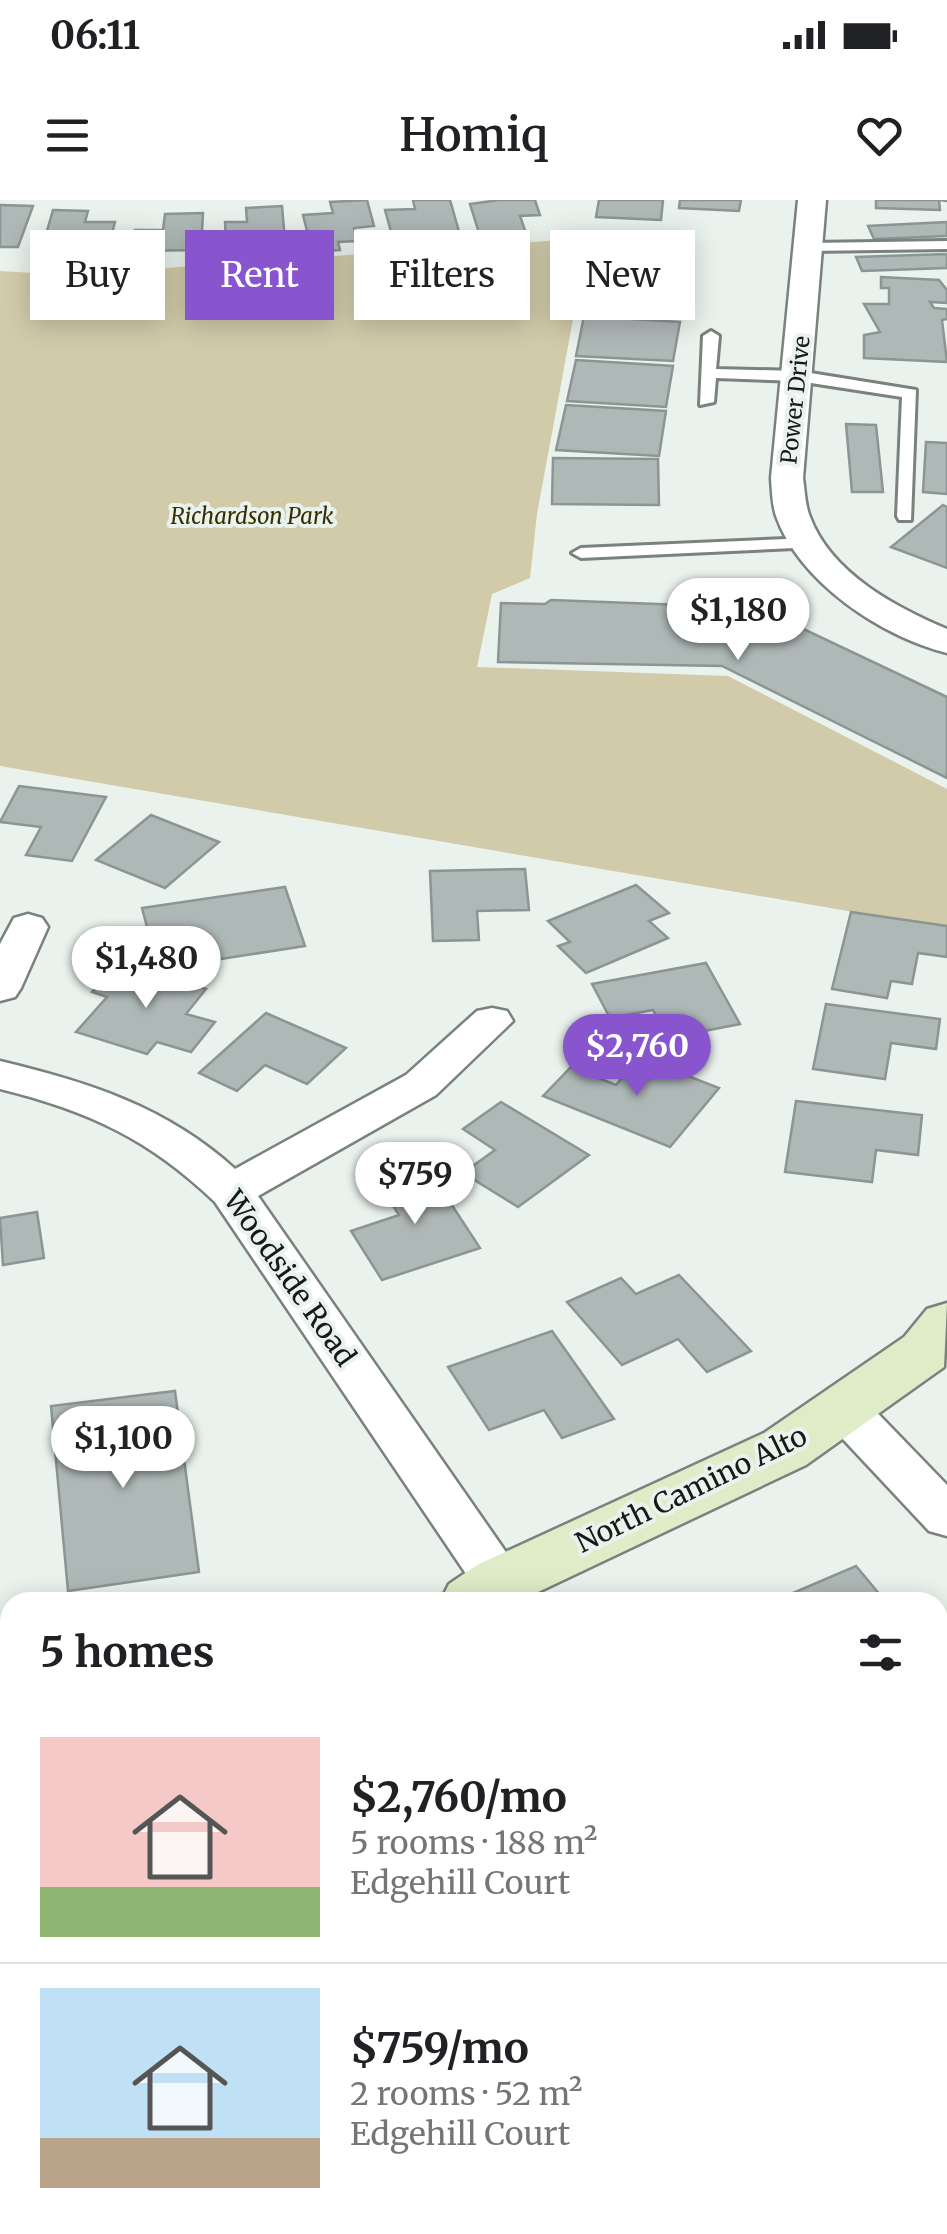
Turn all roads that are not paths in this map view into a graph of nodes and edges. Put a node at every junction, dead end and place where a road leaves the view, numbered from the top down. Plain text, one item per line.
1 (812, 200) edge
2 (947, 244) edge
3 (810, 247) junction
4 (711, 336) dead end
5 (708, 373) junction
6 (798, 376) junction
7 (706, 402) dead end
8 (905, 516) dead end
9 (810, 543) junction
10 (581, 553) dead end
11 (947, 642) edge
12 (28, 928) dead end
13 (0, 988) edge
14 (492, 1022) dead end
15 (0, 1076) edge
16 (232, 1191) junction
17 (947, 1324) edge
18 (844, 1408) junction
19 (947, 1517) edge
20 (485, 1592) edge

1 - 3 street, Power Drive
2 - 3 lane
3 - 6 street, Power Drive
4 - 5 lane
5 - 6 lane
5 - 7 lane
6 - 8 lane
6 - 9 street, Power Drive
9 - 10 lane
9 - 11 street, Power Drive
12 - 13 street
14 - 16 street
15 - 16 street, Woodside Road
16 - 20 street, Woodside Road
17 - 18 street, North Camino Alto
18 - 19 street
18 - 20 street, North Camino Alto

